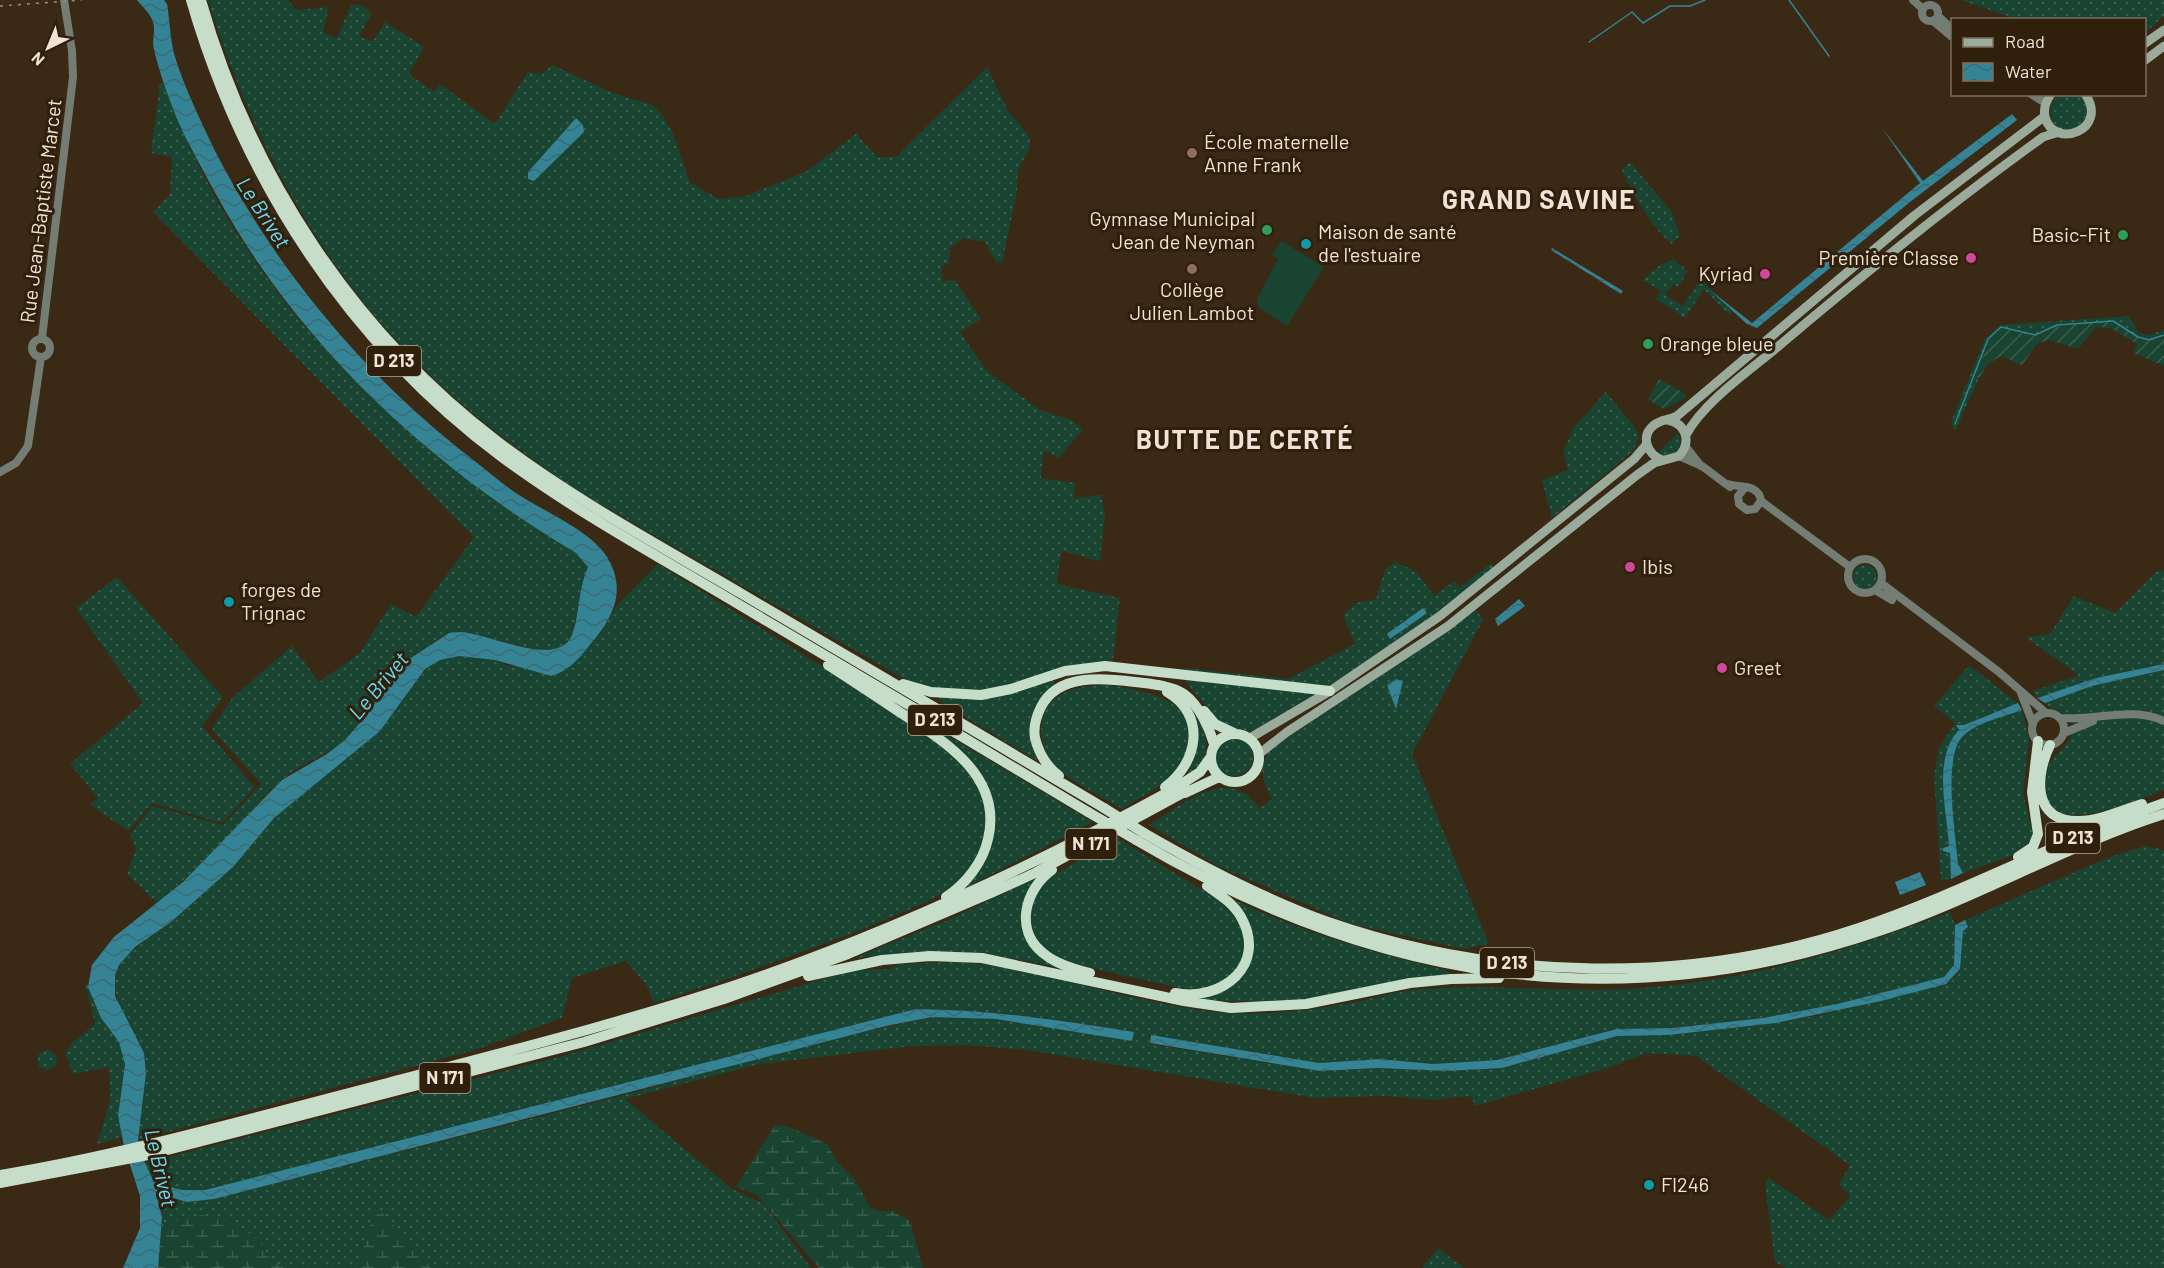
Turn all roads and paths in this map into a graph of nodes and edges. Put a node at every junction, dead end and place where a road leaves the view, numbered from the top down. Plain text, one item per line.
1 (64, 0) edge
2 (191, 0) edge
3 (201, 0) edge
4 (1913, 0) edge
5 (1923, 9) junction
6 (1936, 19) junction
7 (1951, 28) edge
8 (2164, 30) edge
9 (206, 35) junction
10 (1951, 35) edge
11 (2146, 43) edge
12 (2164, 46) edge
13 (2146, 60) edge
14 (2034, 96) edge
15 (2050, 96) edge
16 (2088, 98) edge
17 (2045, 104) junction
18 (2045, 116) junction
19 (2059, 132) junction
20 (42, 338) junction
21 (40, 357) junction
22 (1668, 420) junction
23 (1686, 435) junction
24 (1647, 444) junction
25 (1686, 447) junction
26 (1679, 456) junction
27 (1662, 460) junction
28 (1702, 466) junction
29 (0, 472) edge
30 (1741, 493) junction
31 (1759, 504) junction
32 (1850, 567) junction
33 (1878, 587) junction
34 (781, 629) junction
35 (870, 670) junction
36 (1143, 670) junction
37 (1157, 685) junction
38 (1330, 691) junction
39 (2020, 692) junction
40 (2046, 712) junction
41 (2102, 717) junction
42 (2060, 718) junction
43 (2164, 721) edge
44 (2033, 724) junction
45 (1237, 733) junction
46 (2064, 733) junction
47 (1250, 738) junction
48 (2038, 741) junction
49 (1214, 744) junction
50 (2050, 745) junction
51 (1259, 754) junction
52 (1210, 758) junction
53 (1219, 777) junction
54 (1188, 790) junction
55 (2164, 798) edge
56 (2164, 803) edge
57 (1090, 807) junction
58 (1130, 812) junction
59 (2164, 813) edge
60 (1140, 836) junction
61 (1192, 872) junction
62 (1983, 878) junction
63 (924, 911) junction
64 (1556, 977) junction
65 (783, 979) junction
66 (145, 1150) junction
67 (117, 1157) junction
68 (0, 1174) edge
69 (0, 1183) edge

1 - 20 street, Rue Jean-Baptiste Marcet
2 - 9 highway, D 213
3 - 9 highway, D 213
4 - 5 street
5 - 6 street
5 - 6 street
6 - 7 street
6 - 10 street
8 - 11 main road
9 - 34 highway, D 213
9 - 35 highway, D 213
12 - 13 main road
14 - 17 street
15 - 17 main road
16 - 19 main road
17 - 18 main road
18 - 19 main road
18 - 22 main road
19 - 23 main road
20 - 21 street, Rue Jean-Baptiste Marcet
20 - 21 street, Rue Jean-Baptiste Marcet
21 - 29 street, Rue Jean-Baptiste Marcet
22 - 23 main road
22 - 24 main road
23 - 25 main road
24 - 27 main road
24 - 38 main road
25 - 26 main road
25 - 28 street
26 - 27 main road
26 - 28 street
27 - 51 main road
28 - 30 street
30 - 31 street
30 - 31 street
31 - 32 street
32 - 33 street
32 - 33 street
33 - 39 street
34 - 57 highway, D 213
34 - 63 highway
35 - 36 highway
35 - 57 highway, D 213
36 - 38 highway
36 - 45 highway
37 - 49 highway
37 - 57 highway
37 - 58 highway
38 - 47 main road
39 - 40 street
39 - 44 street
40 - 42 street
40 - 44 street
41 - 42 street
41 - 43 street
41 - 46 street
42 - 46 street
44 - 48 street
45 - 47 highway
45 - 49 highway
46 - 50 street
47 - 51 highway
48 - 50 street
48 - 62 highway
49 - 52 highway
50 - 55 highway
51 - 53 highway
52 - 53 highway
52 - 58 highway, N 171
53 - 54 highway, N 171
54 - 61 highway
54 - 65 highway, N 171
56 - 62 highway, D 213
57 - 60 highway, bridge
57 - 60 highway, D 213, bridge
58 - 63 highway, N 171
59 - 64 highway, D 213
60 - 61 highway, D 213
60 - 62 highway, D 213
61 - 64 highway, D 213
63 - 66 highway, N 171
64 - 65 highway
65 - 66 highway, N 171
66 - 67 highway, N 171
67 - 68 highway, N 171
67 - 69 highway, N 171

